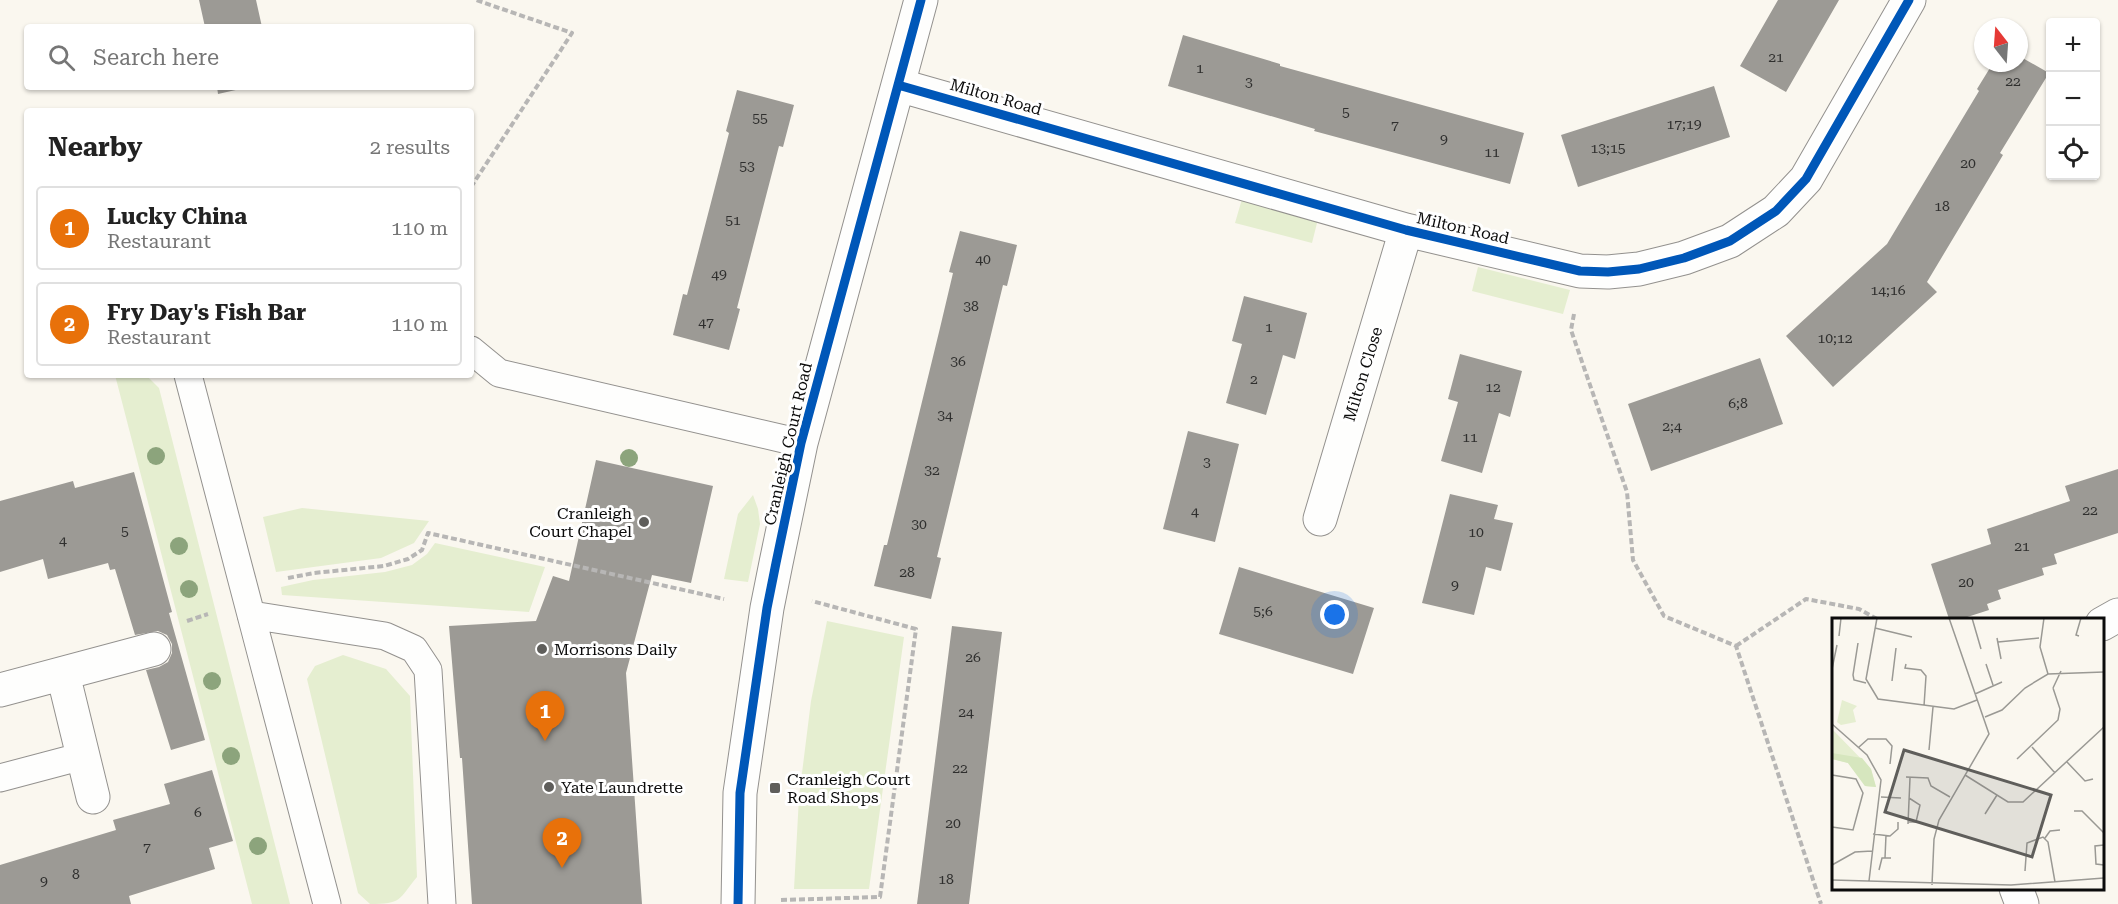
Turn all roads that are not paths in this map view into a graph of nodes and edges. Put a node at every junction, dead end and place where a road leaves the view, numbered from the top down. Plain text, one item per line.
1 (921, 0) edge
2 (1909, 0) edge
3 (898, 85) junction
4 (1406, 230) junction
5 (474, 352) edge
6 (189, 378) edge
7 (801, 443) junction
8 (1320, 519) dead end
9 (249, 609) junction
10 (2118, 615) edge
11 (2103, 623) edge
12 (154, 649) road end
13 (63, 674) junction
14 (0, 690) edge
15 (83, 756) junction
16 (0, 778) edge
17 (93, 797) dead end
18 (2016, 889) edge
19 (738, 902) edge
20 (327, 904) edge
21 (442, 904) edge
22 (2022, 904) edge

1 - 3 street, Cranleigh Court Road
2 - 4 street, Milton Road
3 - 4 street, Milton Road
3 - 7 street, Cranleigh Court Road
4 - 8 street, Milton Close
5 - 7 lane
6 - 9 lane
7 - 19 street, Cranleigh Court Road
9 - 20 lane
9 - 21 lane
10 - 11 street
12 - 13 street
13 - 14 street
13 - 15 street
15 - 16 lane
15 - 17 street
18 - 22 street

